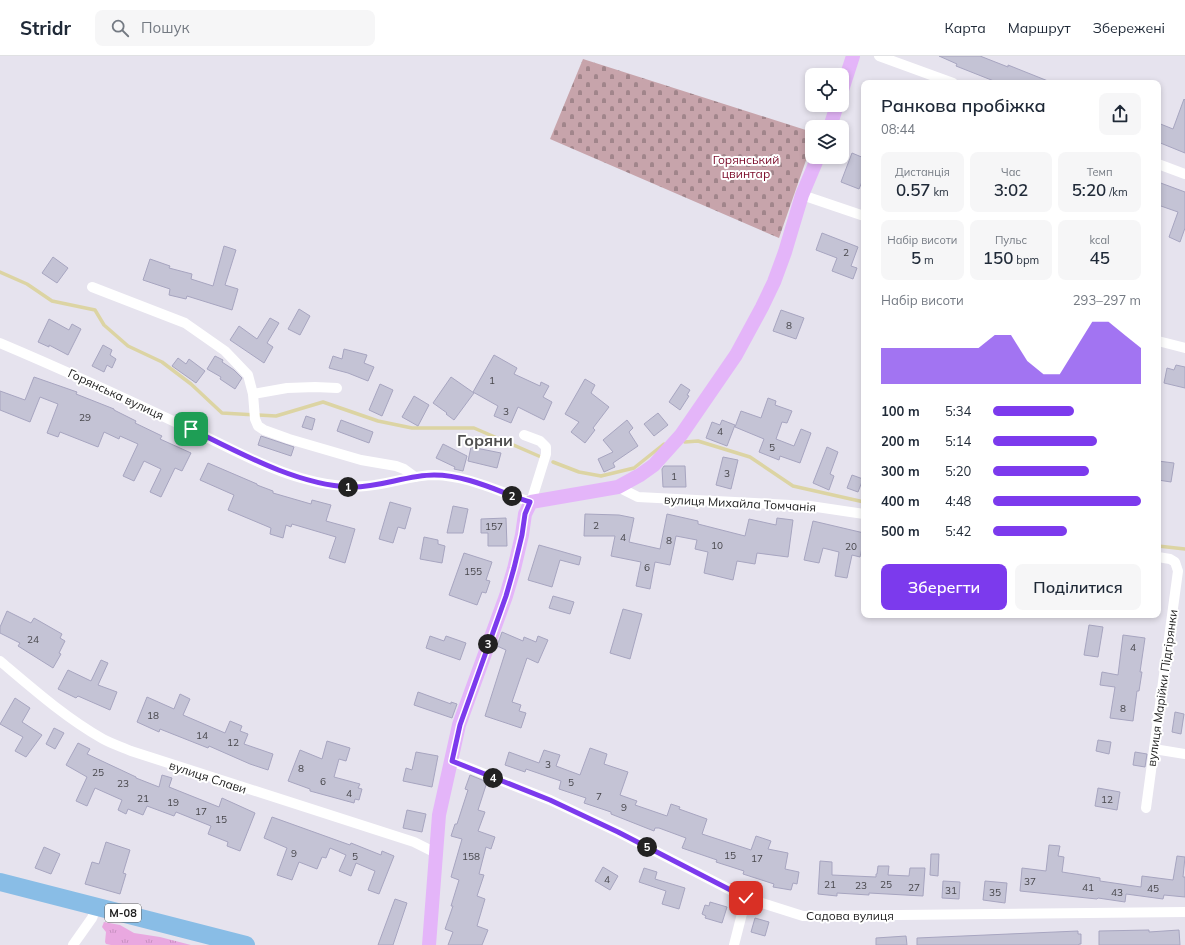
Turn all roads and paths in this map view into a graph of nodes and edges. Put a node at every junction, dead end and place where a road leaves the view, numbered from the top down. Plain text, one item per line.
1 (853, 56) edge
2 (879, 56) edge
3 (849, 68) edge
4 (945, 80) edge
5 (815, 164) edge
6 (1161, 165) edge
7 (1185, 174) edge
8 (802, 195) junction
9 (861, 215) edge
10 (92, 287) dead end
11 (1161, 342) edge
12 (0, 343) edge
13 (1185, 348) edge
14 (337, 388) dead end
15 (253, 394) junction
16 (524, 435) dead end
17 (415, 476) junction
18 (618, 487) junction
19 (530, 502) junction
20 (861, 514) edge
21 (1161, 558) edge
22 (0, 661) edge
23 (1154, 749) junction
24 (1185, 754) edge
25 (452, 761) junction
26 (1146, 808) dead end
27 (436, 854) junction
28 (0, 882) edge
29 (746, 898) junction
30 (97, 906) junction
31 (1185, 912) edge
32 (73, 945) edge
33 (246, 945) edge
34 (429, 945) edge
35 (734, 945) edge

1 - 3 street
2 - 4 street
5 - 8 street
6 - 7 street
8 - 9 street
8 - 18 street
10 - 15 street
11 - 13 street
12 - 17 street, Горянська вулиця
14 - 15 street
15 - 17 street
16 - 19 street
17 - 19 street, Горянська вулиця
18 - 19 street
18 - 20 street, вулиця Михайла Томчанія
19 - 25 street
21 - 23 street, вулиця Марійки Підгірянки
22 - 27 street, вулиця Слави
23 - 24 street
23 - 26 street, вулиця Марійки Підгірянки
25 - 27 street
25 - 29 street, Садова вулиця
27 - 34 street
28 - 30 highway, М-08
29 - 31 street, Садова вулиця
29 - 35 street
30 - 32 street
30 - 33 highway, М-08

